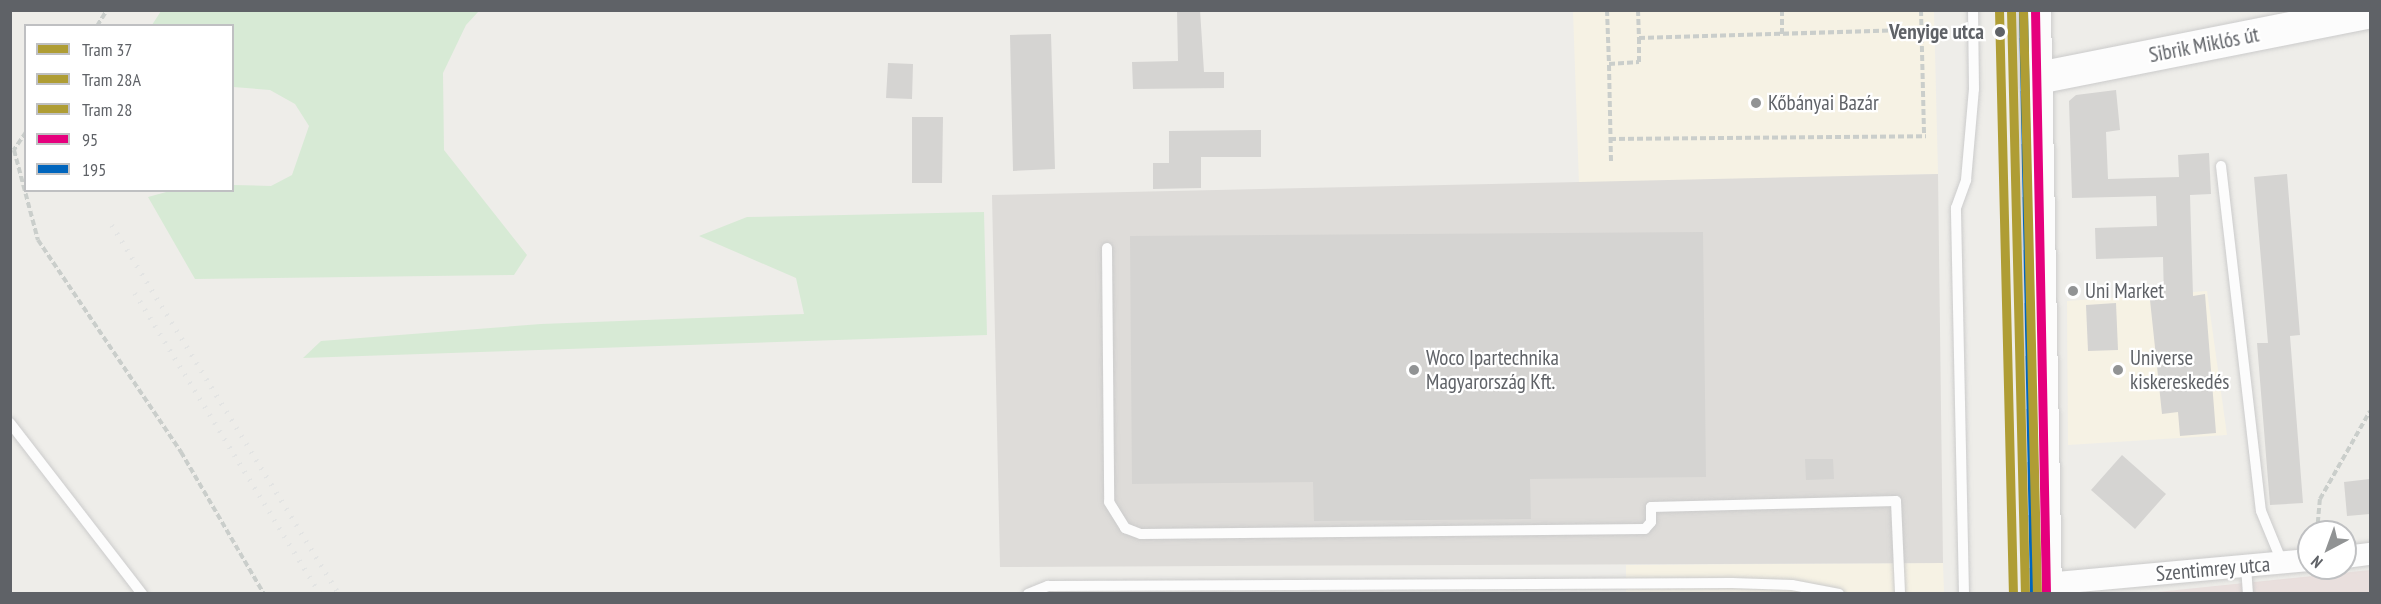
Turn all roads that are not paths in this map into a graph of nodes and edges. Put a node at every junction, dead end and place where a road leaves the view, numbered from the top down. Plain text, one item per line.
1 (1973, 10) edge
2 (2035, 10) edge
3 (2370, 12) edge
4 (2288, 20) edge
5 (2038, 78) junction
6 (2221, 166) dead end
7 (1107, 248) dead end
8 (10, 423) edge
9 (2297, 561) edge
10 (2282, 562) junction
11 (2246, 566) junction
12 (1638, 590) edge
13 (2042, 591) edge
14 (142, 594) edge
15 (1028, 594) edge
16 (1839, 594) edge
17 (1900, 594) edge
18 (1964, 594) edge
19 (2248, 594) edge

1 - 18 lane
2 - 5 street
3 - 4 street, Sibrik Miklós út
4 - 5 street, Sibrik Miklós út
5 - 13 street
6 - 10 lane
7 - 17 lane
8 - 14 lane
9 - 10 street, Szentimrey utca
10 - 11 street, Szentimrey utca
11 - 13 street, Szentimrey utca
11 - 19 lane
12 - 15 lane
12 - 16 lane

